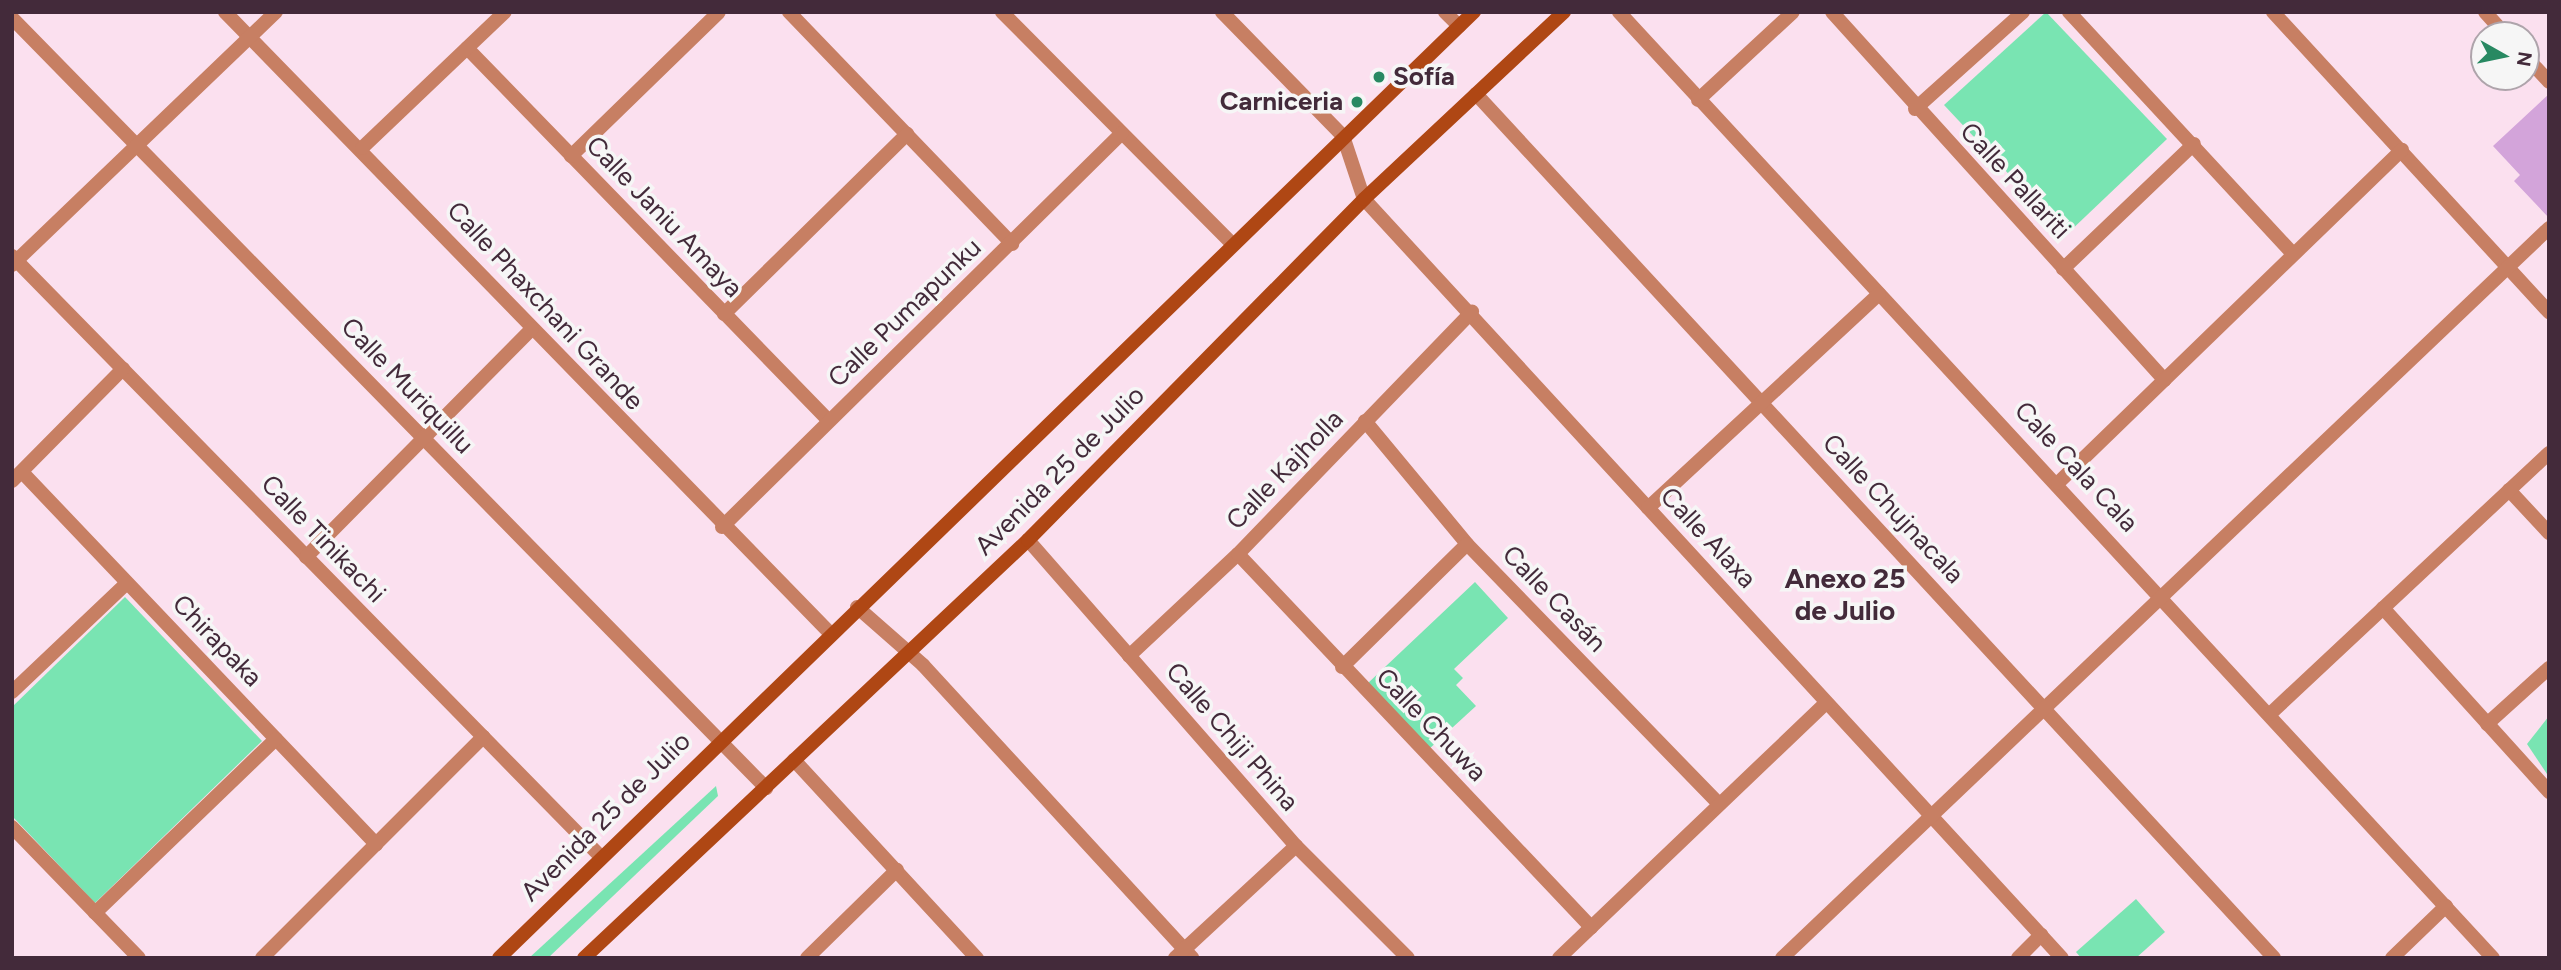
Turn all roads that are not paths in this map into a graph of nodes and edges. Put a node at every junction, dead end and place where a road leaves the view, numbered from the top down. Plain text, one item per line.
1 (225, 12) edge
2 (276, 12) edge
3 (505, 12) edge
4 (719, 12) edge
5 (789, 12) edge
6 (1002, 12) edge
7 (1222, 12) edge
8 (1445, 12) edge
9 (1474, 12) edge
10 (1563, 12) edge
11 (1619, 12) edge
12 (1793, 12) edge
13 (1832, 12) edge
14 (2023, 12) edge
15 (2069, 12) edge
16 (2273, 12) edge
17 (12, 18) edge
18 (1459, 26) junction
19 (251, 36) junction
20 (467, 48) junction
21 (1476, 94) junction
22 (1698, 100) junction
23 (1916, 109) junction
24 (1122, 132) junction
25 (907, 134) junction
26 (1343, 136) junction
27 (2194, 144) junction
28 (137, 145) junction
29 (362, 148) junction
30 (2402, 150) junction
31 (571, 156) junction
32 (1364, 199) junction
33 (2549, 228) edge
34 (1231, 243) junction
35 (1012, 244) junction
36 (2293, 254) junction
37 (14, 261) edge
38 (2507, 268) junction
39 (2063, 269) junction
40 (1879, 294) junction
41 (1472, 312) junction
42 (2549, 312) edge
43 (724, 314) junction
44 (532, 329) junction
45 (123, 369) junction
46 (2165, 380) junction
47 (1761, 401) junction
48 (828, 420) junction
49 (1365, 421) junction
50 (421, 436) junction
51 (2549, 453) edge
52 (17, 476) edge
53 (2058, 483) junction
54 (2509, 490) junction
55 (1648, 508) junction
56 (722, 527) junction
57 (2549, 533) edge
58 (1028, 540) junction
59 (1467, 544) junction
60 (1238, 554) junction
61 (306, 557) junction
62 (127, 583) junction
63 (2162, 596) junction
64 (857, 607) junction
65 (2383, 608) junction
66 (829, 632) junction
67 (905, 654) junction
68 (1129, 656) junction
69 (1342, 667) junction
70 (2549, 668) edge
71 (12, 692) edge
72 (1826, 703) junction
73 (2044, 708) junction
74 (2270, 714) junction
75 (2487, 724) junction
76 (483, 737) junction
77 (276, 739) junction
78 (719, 740) junction
79 (794, 760) junction
80 (766, 788) junction
81 (2549, 792) edge
82 (1718, 803) junction
83 (1931, 816) junction
84 (12, 827) edge
85 (376, 844) junction
86 (1296, 846) junction
87 (600, 856) junction
88 (897, 870) junction
89 (2446, 906) junction
90 (95, 913) junction
91 (1591, 927) junction
92 (2041, 935) junction
93 (1184, 955) edge
94 (139, 958) edge
95 (262, 958) edge
96 (499, 958) edge
97 (584, 958) edge
98 (807, 958) edge
99 (977, 958) edge
100 (1408, 958) edge
101 (1559, 958) edge
102 (1782, 958) edge
103 (2018, 958) edge
104 (2062, 958) edge
105 (2274, 958) edge
106 (2392, 958) edge
107 (2493, 958) edge

1 - 19 street, Calle Phaxchani Grande
2 - 19 street
3 - 20 street
4 - 31 street
5 - 25 street
6 - 24 street
7 - 26 street
8 - 18 street
9 - 18 main road, Avenida 25 de Julio
10 - 21 main road, Avenida 25 de Julio
11 - 22 street, Cale Cala Cala
12 - 22 street
13 - 23 street, Calle Pallariti
14 - 23 street
15 - 27 street
16 - 30 street
17 - 28 street, Calle Muriquillu
18 - 26 main road, Avenida 25 de Julio
19 - 28 street
19 - 29 street, Calle Phaxchani Grande
20 - 29 street
20 - 31 street, Calle Janiu Amaya
21 - 32 main road, Avenida 25 de Julio
21 - 47 street, Calle Chujnacala
22 - 40 street, Cale Cala Cala
23 - 39 street, Calle Pallariti
24 - 34 street
24 - 35 street, Calle Pumapunku
25 - 35 street
25 - 43 street
26 - 32 street, Calle Alaxa
26 - 34 main road, Avenida 25 de Julio
27 - 36 street
27 - 39 street
28 - 37 street
28 - 50 street, Calle Muriquillu
29 - 44 street, Calle Phaxchani Grande
30 - 36 street
30 - 38 street
31 - 43 street, Calle Janiu Amaya
32 - 41 street, Calle Alaxa
32 - 58 main road, Avenida 25 de Julio
33 - 38 street
34 - 64 main road, Avenida 25 de Julio
35 - 48 street, Calle Pumapunku
36 - 46 street
37 - 45 street, Calle Tinikachi
38 - 42 street
38 - 63 street
39 - 46 street, Calle Pallariti
40 - 47 street
40 - 53 street, Cale Cala Cala
41 - 49 street, Calle Kajholla
41 - 55 street, Calle Alaxa
43 - 48 street, Calle Janiu Amaya
44 - 50 street
44 - 56 street, Calle Phaxchani Grande
45 - 52 street
45 - 61 street, Calle Tinikachi
46 - 53 street
47 - 55 street
47 - 73 street, Calle Chujnacala
48 - 56 street, Calle Pumapunku
49 - 59 street, Calle Casán
49 - 60 street, Calle Kajholla
50 - 61 street
50 - 78 street, Calle Muriquillu
51 - 54 street
52 - 62 street, Chirapaka
53 - 63 street, Cale Cala Cala
54 - 57 street
54 - 65 street
55 - 72 street, Calle Alaxa
56 - 66 street, Calle Phaxchani Grande
58 - 67 main road, Avenida 25 de Julio
58 - 68 street, Calle Chiji Phina
59 - 69 street
59 - 82 street, Calle Casán
60 - 68 street, Calle Kajholla
60 - 69 street, Calle Chuwa
61 - 76 street, Calle Tinikachi
62 - 71 street
62 - 77 street, Chirapaka
63 - 73 street
63 - 74 street, Cale Cala Cala
64 - 66 main road, Avenida 25 de Julio
64 - 67 street
65 - 74 street
65 - 75 street
66 - 78 main road, Avenida 25 de Julio
67 - 79 main road, Avenida 25 de Julio
67 - 93 street
68 - 86 street, Calle Chiji Phina
69 - 91 street, Calle Chuwa
70 - 75 street
72 - 82 street
72 - 83 street, Calle Alaxa
73 - 83 street
73 - 105 street, Calle Chujnacala
74 - 89 street, Cale Cala Cala
75 - 81 street
76 - 85 street
76 - 87 street, Calle Tinikachi
77 - 85 street, Chirapaka
77 - 90 street
78 - 80 street, Calle Muriquillu
78 - 87 main road, Avenida 25 de Julio
79 - 80 main road, Avenida 25 de Julio
79 - 88 street
80 - 97 main road, Avenida 25 de Julio
82 - 91 street
83 - 92 street, Calle Alaxa
83 - 102 street
84 - 90 street
85 - 95 street
86 - 93 street
86 - 100 street, Calle Chiji Phina
87 - 96 main road, Avenida 25 de Julio
88 - 98 street
88 - 99 street
89 - 106 street
89 - 107 street, Cale Cala Cala
90 - 94 street
91 - 101 street
92 - 103 street
92 - 104 street, Calle Alaxa

